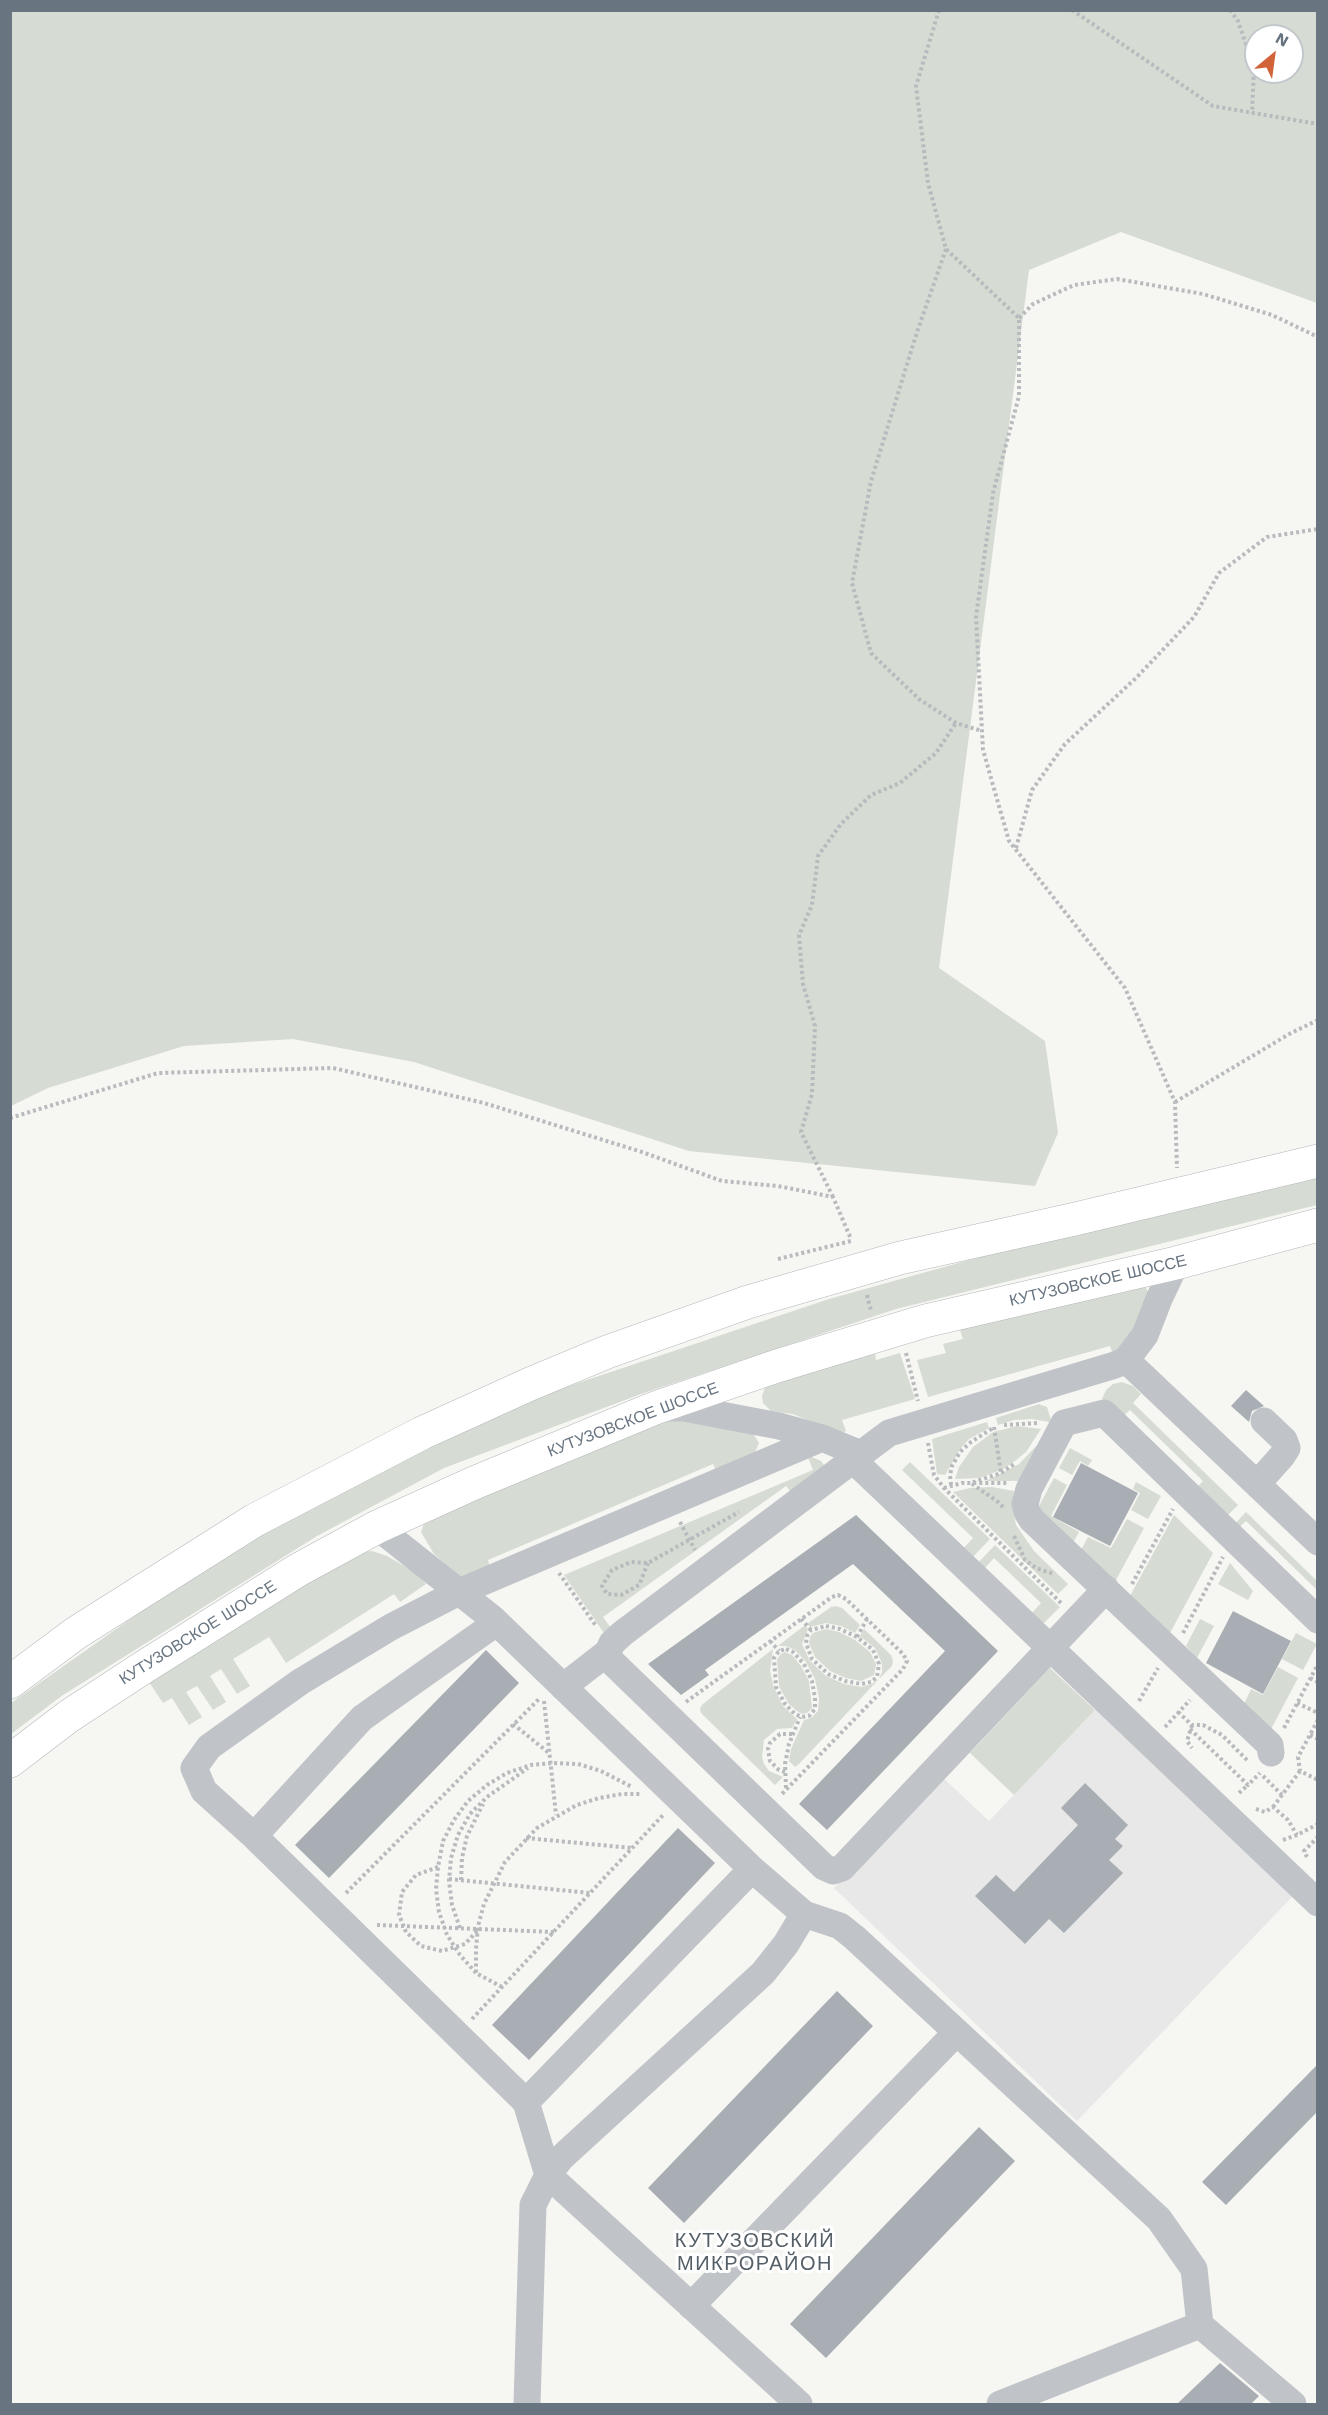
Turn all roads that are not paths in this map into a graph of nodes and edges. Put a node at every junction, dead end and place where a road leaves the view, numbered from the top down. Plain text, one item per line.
1 (1317, 1161) edge
2 (1317, 1225) edge
3 (1176, 1263) junction
4 (1125, 1360) junction
5 (1096, 1371) junction
6 (1040, 1388) junction
7 (655, 1408) junction
8 (1104, 1413) junction
9 (1264, 1421) dead end
10 (1056, 1425) junction
11 (822, 1438) junction
12 (857, 1457) junction
13 (1257, 1484) junction
14 (377, 1527) junction
15 (1317, 1542) edge
16 (1118, 1588) junction
17 (459, 1592) junction
18 (1317, 1620) edge
19 (496, 1623) junction
20 (610, 1647) junction
21 (1050, 1647) junction
22 (10, 1682) edge
23 (549, 1695) junction
24 (10, 1761) edge
25 (1265, 1763) road end
26 (254, 1836) junction
27 (753, 1869) junction
28 (1317, 1903) edge
29 (804, 1914) junction
30 (957, 2032) junction
31 (526, 2102) junction
32 (548, 2175) junction
33 (691, 2306) junction
34 (1200, 2325) junction
35 (526, 2404) edge
36 (799, 2404) edge
37 (1000, 2404) edge
38 (1293, 2404) edge

1 - 22 main road
2 - 3 main road, КУТУЗОВСКОЕ ШОССЕ
3 - 4 lane
3 - 7 main road, КУТУЗОВСКОЕ ШОССЕ
4 - 5 lane
4 - 13 lane
5 - 6 lane
5 - 8 lane
6 - 10 lane
6 - 12 lane
7 - 11 lane
7 - 14 main road, КУТУЗОВСКОЕ ШОССЕ
8 - 10 lane
8 - 18 lane
9 - 13 lane
10 - 16 lane
11 - 12 lane
11 - 17 lane
12 - 20 lane
12 - 21 lane
13 - 15 lane
14 - 17 lane
14 - 24 main road, КУТУЗОВСКОЕ ШОССЕ
16 - 21 lane
16 - 25 lane
17 - 19 lane
17 - 26 lane
19 - 23 lane
19 - 26 lane
20 - 21 lane
20 - 23 lane
21 - 28 lane
23 - 27 lane
26 - 31 lane
27 - 29 lane
27 - 31 lane
29 - 30 lane
29 - 32 lane
30 - 33 lane
30 - 34 lane
31 - 32 lane
32 - 33 lane
32 - 35 lane
33 - 36 lane
34 - 37 lane
34 - 38 lane

